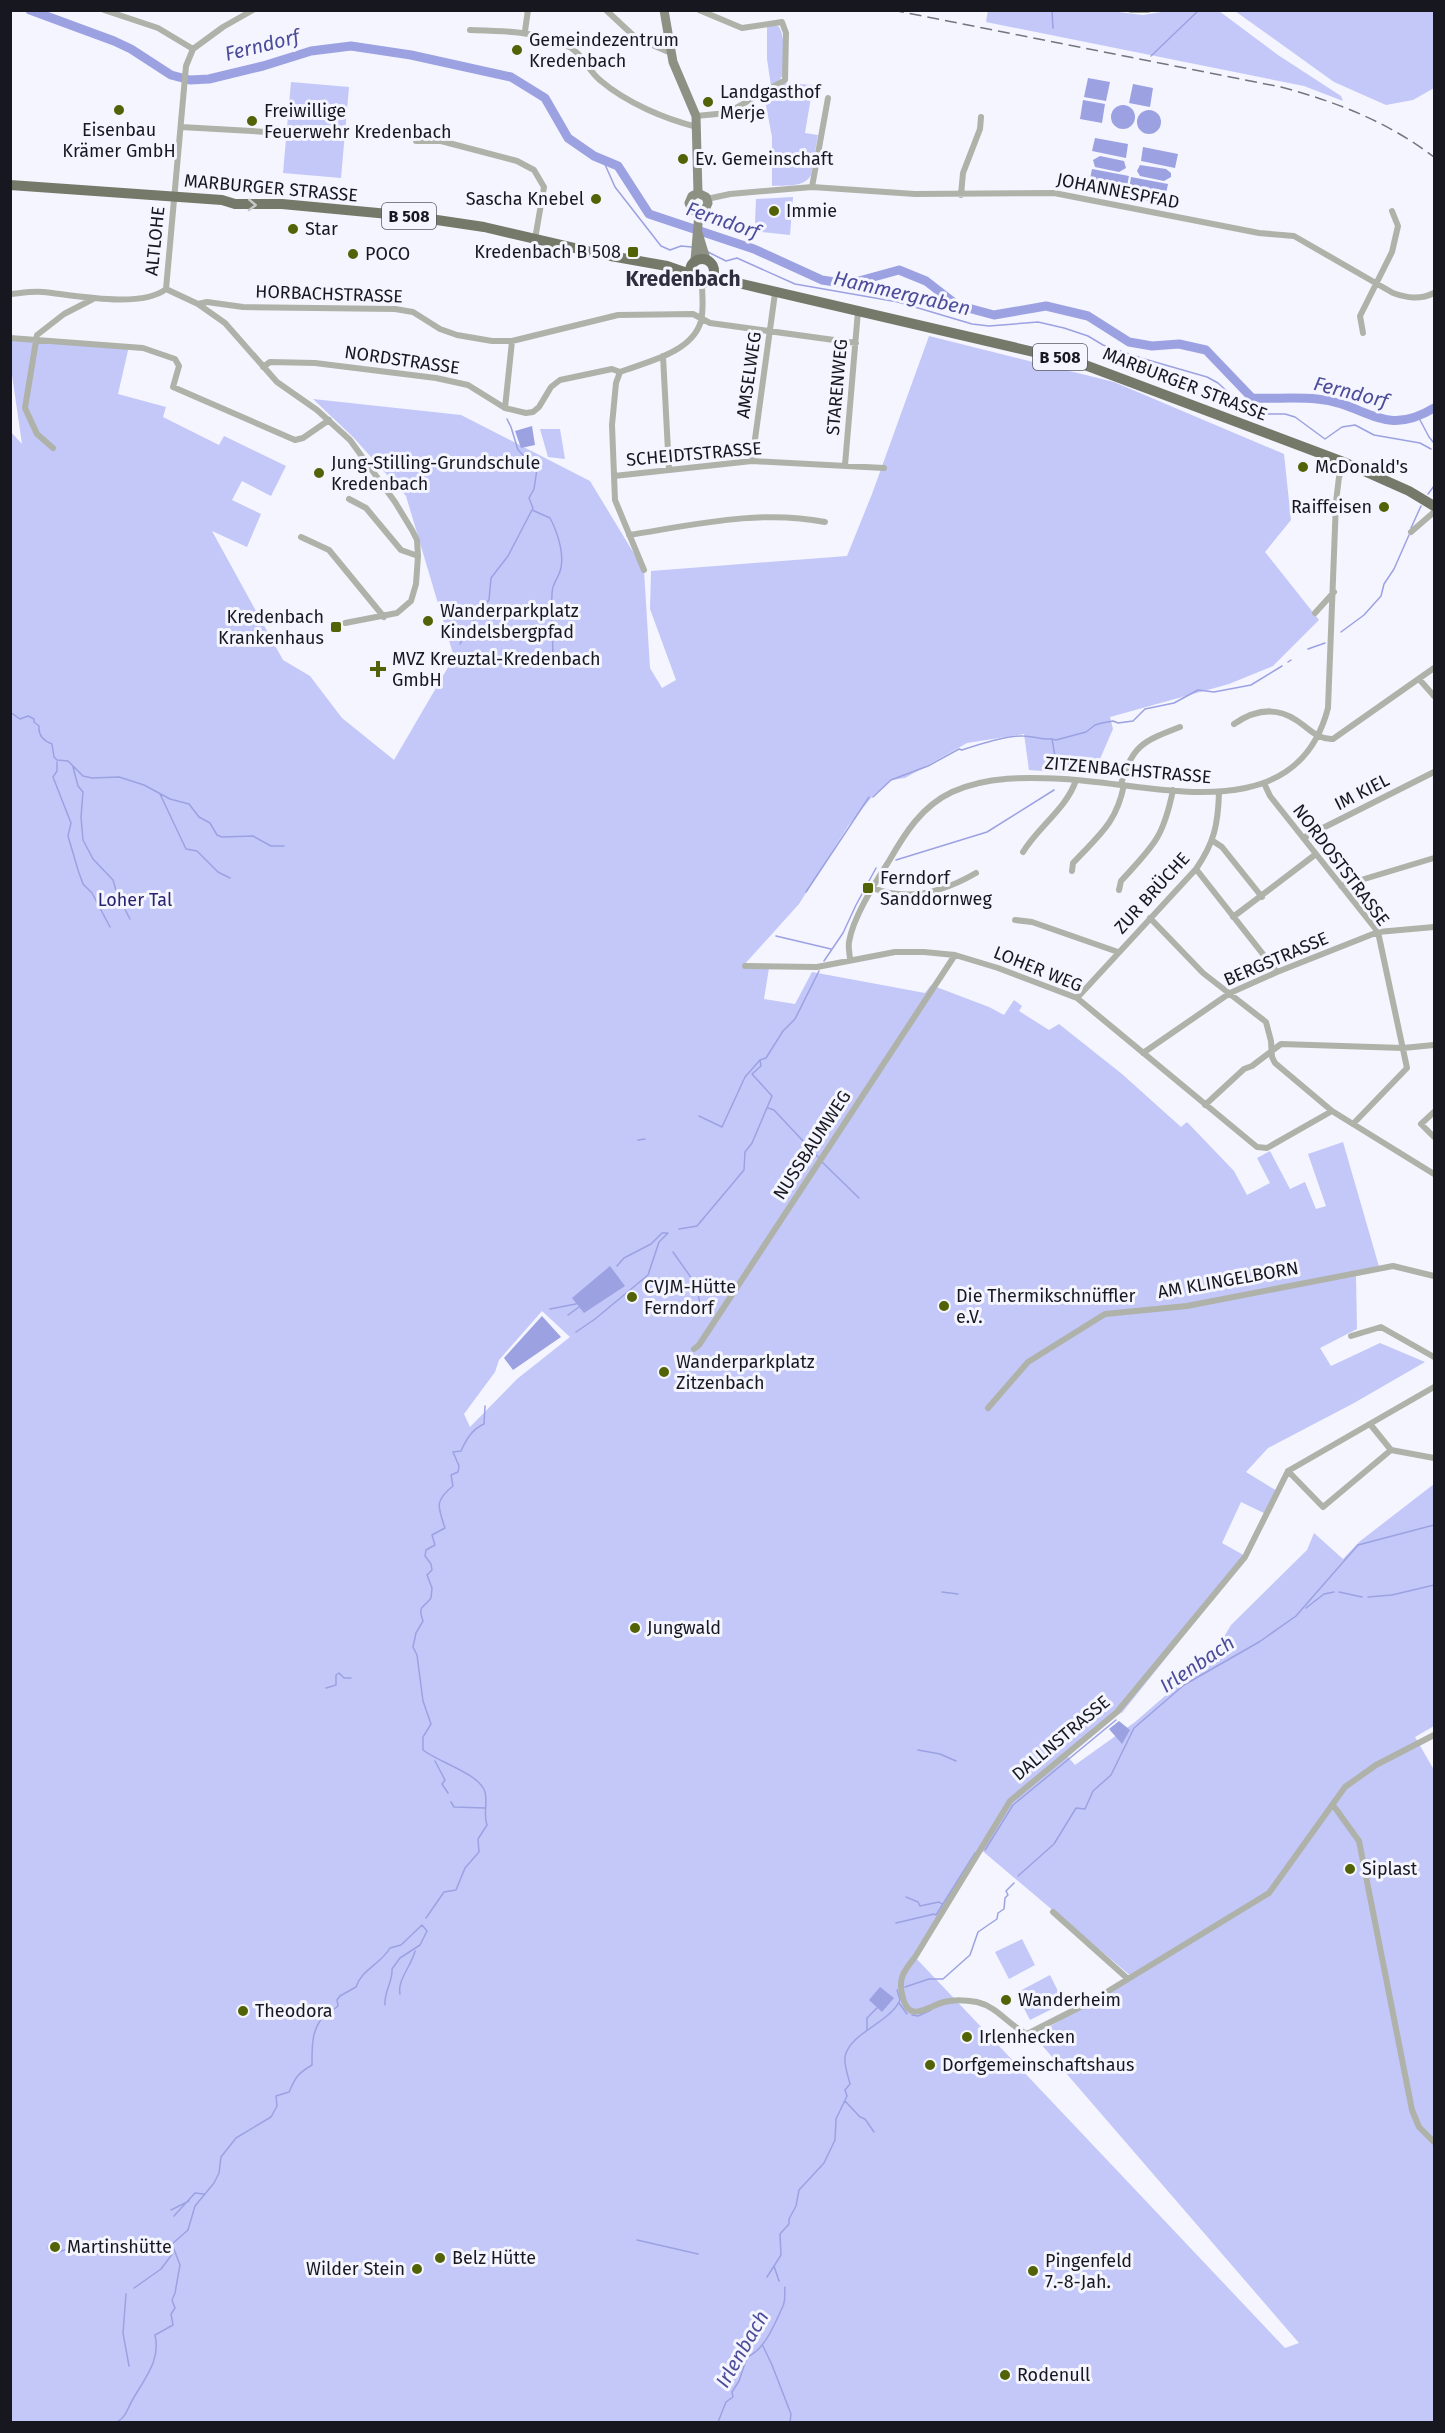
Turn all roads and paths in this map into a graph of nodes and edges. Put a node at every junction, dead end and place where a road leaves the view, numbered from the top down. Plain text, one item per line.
1 (104, 10) edge
2 (253, 10) edge
3 (528, 10) edge
4 (606, 10) edge
5 (664, 10) edge
6 (699, 10) edge
7 (1131, 10) edge
8 (1148, 10) edge
9 (470, 30) dead end
10 (525, 31) junction
11 (193, 49) junction
12 (671, 53) junction
13 (828, 98) dead end
14 (696, 116) junction
15 (981, 117) dead end
16 (181, 127) junction
17 (697, 127) junction
18 (267, 132) dead end
19 (416, 141) dead end
20 (10, 185) edge
21 (812, 187) junction
22 (698, 193) junction
23 (961, 195) junction
24 (174, 196) junction
25 (707, 199) junction
26 (1392, 211) dead end
27 (699, 213) junction
28 (535, 239) junction
29 (695, 265) junction
30 (709, 277) junction
31 (1376, 283) junction
32 (166, 289) junction
33 (775, 293) junction
34 (1434, 293) edge
35 (10, 294) edge
36 (93, 299) junction
37 (198, 304) junction
38 (858, 311) junction
39 (702, 318) junction
40 (770, 333) junction
41 (1363, 333) dead end
42 (10, 338) edge
43 (36, 341) junction
44 (512, 341) junction
45 (856, 343) junction
46 (663, 356) junction
47 (263, 367) junction
48 (620, 372) junction
49 (505, 408) junction
50 (329, 420) junction
51 (53, 448) dead end
52 (752, 461) junction
53 (1346, 463) junction
54 (845, 465) junction
55 (884, 468) dead end
56 (669, 470) junction
57 (614, 476) junction
58 (349, 499) dead end
59 (1434, 506) edge
60 (1434, 512) edge
61 (825, 522) dead end
62 (1411, 532) dead end
63 (629, 535) junction
64 (301, 537) dead end
65 (418, 556) junction
66 (644, 570) dead end
67 (1334, 592) junction
68 (1315, 613) dead end
69 (384, 617) junction
70 (345, 623) dead end
71 (1434, 668) edge
72 (1419, 679) junction
73 (1434, 696) edge
74 (1234, 724) dead end
75 (1180, 727) dead end
76 (1318, 736) junction
77 (1434, 772) edge
78 (1076, 780) junction
79 (1264, 783) junction
80 (1123, 784) junction
81 (1173, 790) junction
82 (1219, 793) junction
83 (1303, 838) junction
84 (1213, 841) junction
85 (1023, 852) dead end
86 (1316, 854) junction
87 (1434, 858) edge
88 (1196, 870) junction
89 (1072, 871) dead end
90 (976, 873) dead end
91 (1341, 886) junction
92 (873, 888) junction
93 (1119, 890) dead end
94 (1262, 897) junction
95 (1233, 917) junction
96 (1150, 918) junction
97 (1015, 920) dead end
98 (1434, 927) edge
99 (1378, 932) junction
100 (1118, 952) junction
101 (955, 955) junction
102 (850, 960) junction
103 (745, 966) dead end
104 (1277, 972) junction
105 (1230, 993) junction
106 (1077, 998) junction
107 (1434, 1045) edge
108 (1403, 1048) junction
109 (1272, 1052) junction
110 (1143, 1053) junction
111 (1205, 1105) junction
112 (1332, 1111) junction
113 (1434, 1112) edge
114 (1353, 1124) junction
115 (1434, 1137) edge
116 (1434, 1174) edge
117 (1434, 1276) edge
118 (1351, 1336) dead end
119 (694, 1349) dead end
120 (1434, 1357) edge
121 (1434, 1387) edge
122 (988, 1408) dead end
123 (1370, 1424) junction
124 (1390, 1450) junction
125 (1434, 1458) edge
126 (1288, 1471) junction
127 (1434, 1735) edge
128 (1333, 1805) junction
129 (1053, 1912) dead end
130 (1128, 1979) junction
131 (1434, 2142) edge

1 - 11 street
2 - 11 street
3 - 10 street
4 - 12 street
5 - 12 main road
6 - 14 street
7 - 8 street
9 - 10 street
10 - 17 street
11 - 16 street, ALTLOHE
12 - 14 main road
13 - 21 street
14 - 17 main road
15 - 23 street
16 - 18 street
16 - 24 street, ALTLOHE
17 - 22 main road
19 - 28 street
20 - 24 main road, MARBURGER STRASSE / B 508
21 - 23 street, JOHANNESPFAD
21 - 25 street, JOHANNESPFAD
22 - 25 main road
22 - 27 main road
23 - 31 street, JOHANNESPFAD
24 -> 28 main road, MARBURGER STRASSE / B 508
24 - 32 street, ALTLOHE
25 - 27 main road
26 - 31 street
27 - 29 main road
28 - 29 main road, MARBURGER STRASSE / B 508
29 - 30 main road
29 - 30 main road, B 508
30 - 33 main road, MARBURGER STRASSE / B 508
30 - 39 street
31 - 34 street, JOHANNESPFAD
31 - 41 street
32 - 36 street
32 - 37 street
33 - 38 main road, MARBURGER STRASSE / B 508
33 - 40 street, AMSELWEG
35 - 36 street
36 - 43 street
37 - 44 street, HORBACHSTRASSE
37 - 47 street
38 - 45 street, STARENWEG
38 - 53 main road, MARBURGER STRASSE / B 508
39 - 40 street, HORBACHSTRASSE
39 - 44 street, HORBACHSTRASSE
39 - 46 street
40 - 45 street, HORBACHSTRASSE
40 - 52 street, AMSELWEG
42 - 43 street
43 - 50 street
43 - 51 street
44 - 49 street
45 - 54 street, STARENWEG
46 - 48 street
46 - 56 street
47 - 49 street, NORDSTRASSE
47 - 50 street
48 - 49 street, NORDSTRASSE
48 - 57 street
50 - 65 street
52 - 54 street, SCHEIDTSTRASSE
52 - 56 street, SCHEIDTSTRASSE
53 - 59 main road, MARBURGER STRASSE / B 508
53 - 67 street, ZITZENBACHSTRASSE
54 - 55 street, SCHEIDTSTRASSE
56 - 57 street, SCHEIDTSTRASSE
57 - 63 street
58 - 65 street
60 - 62 street
61 - 63 street
63 - 66 street
64 - 69 street
65 - 69 street
67 - 68 street
67 - 76 street, ZITZENBACHSTRASSE
69 - 70 street
71 - 72 street
72 - 73 street
72 - 76 street
74 - 76 street
75 - 80 street
76 - 79 street, ZITZENBACHSTRASSE
77 - 83 street, IM KIEL
78 - 80 street, ZITZENBACHSTRASSE
78 - 85 street
78 - 92 street, ZITZENBACHSTRASSE
79 - 82 street, ZITZENBACHSTRASSE
79 - 83 street, NORDOSTSTRASSE
80 - 81 street, ZITZENBACHSTRASSE
80 - 89 street
81 - 82 street, ZITZENBACHSTRASSE
81 - 93 street
82 - 84 street, ZUR BRÜCHE
83 - 86 street, NORDOSTSTRASSE
84 - 88 street, ZUR BRÜCHE
84 - 94 street
86 - 91 street, NORDOSTSTRASSE
86 - 94 street
87 - 91 street
88 - 95 street
88 - 96 street, ZUR BRÜCHE
90 - 92 street
91 - 99 street, NORDOSTSTRASSE
92 - 102 street, ZITZENBACHSTRASSE
94 - 95 street
95 - 104 street
96 - 100 street, ZUR BRÜCHE
96 - 105 street
97 - 100 street
98 - 99 street, BERGSTRASSE
99 - 104 street, BERGSTRASSE
99 - 108 street, NORDOSTSTRASSE
100 - 106 street, ZUR BRÜCHE
101 - 102 street, LOHER WEG
101 - 106 street, LOHER WEG
101 - 119 street, NUSSBAUMWEG
102 - 103 street, LOHER WEG
104 - 105 street, BERGSTRASSE
105 - 109 street
105 - 110 street, BERGSTRASSE
106 - 110 street, LOHER WEG
107 - 108 street
108 - 109 street
108 - 114 street, NORDOSTSTRASSE
109 - 111 street
109 - 112 street
110 - 111 street, LOHER WEG
111 - 112 street, LOHER WEG
112 - 114 street
113 - 115 street
114 - 116 street
117 - 122 street, AM KLINGELBORN
118 - 120 street
121 - 123 street
123 - 124 street
123 - 126 street
124 - 125 street
124 - 126 street
126 - 130 street, DALLNSTRASSE
127 - 128 street
128 - 130 street
128 - 131 street
129 - 130 street

